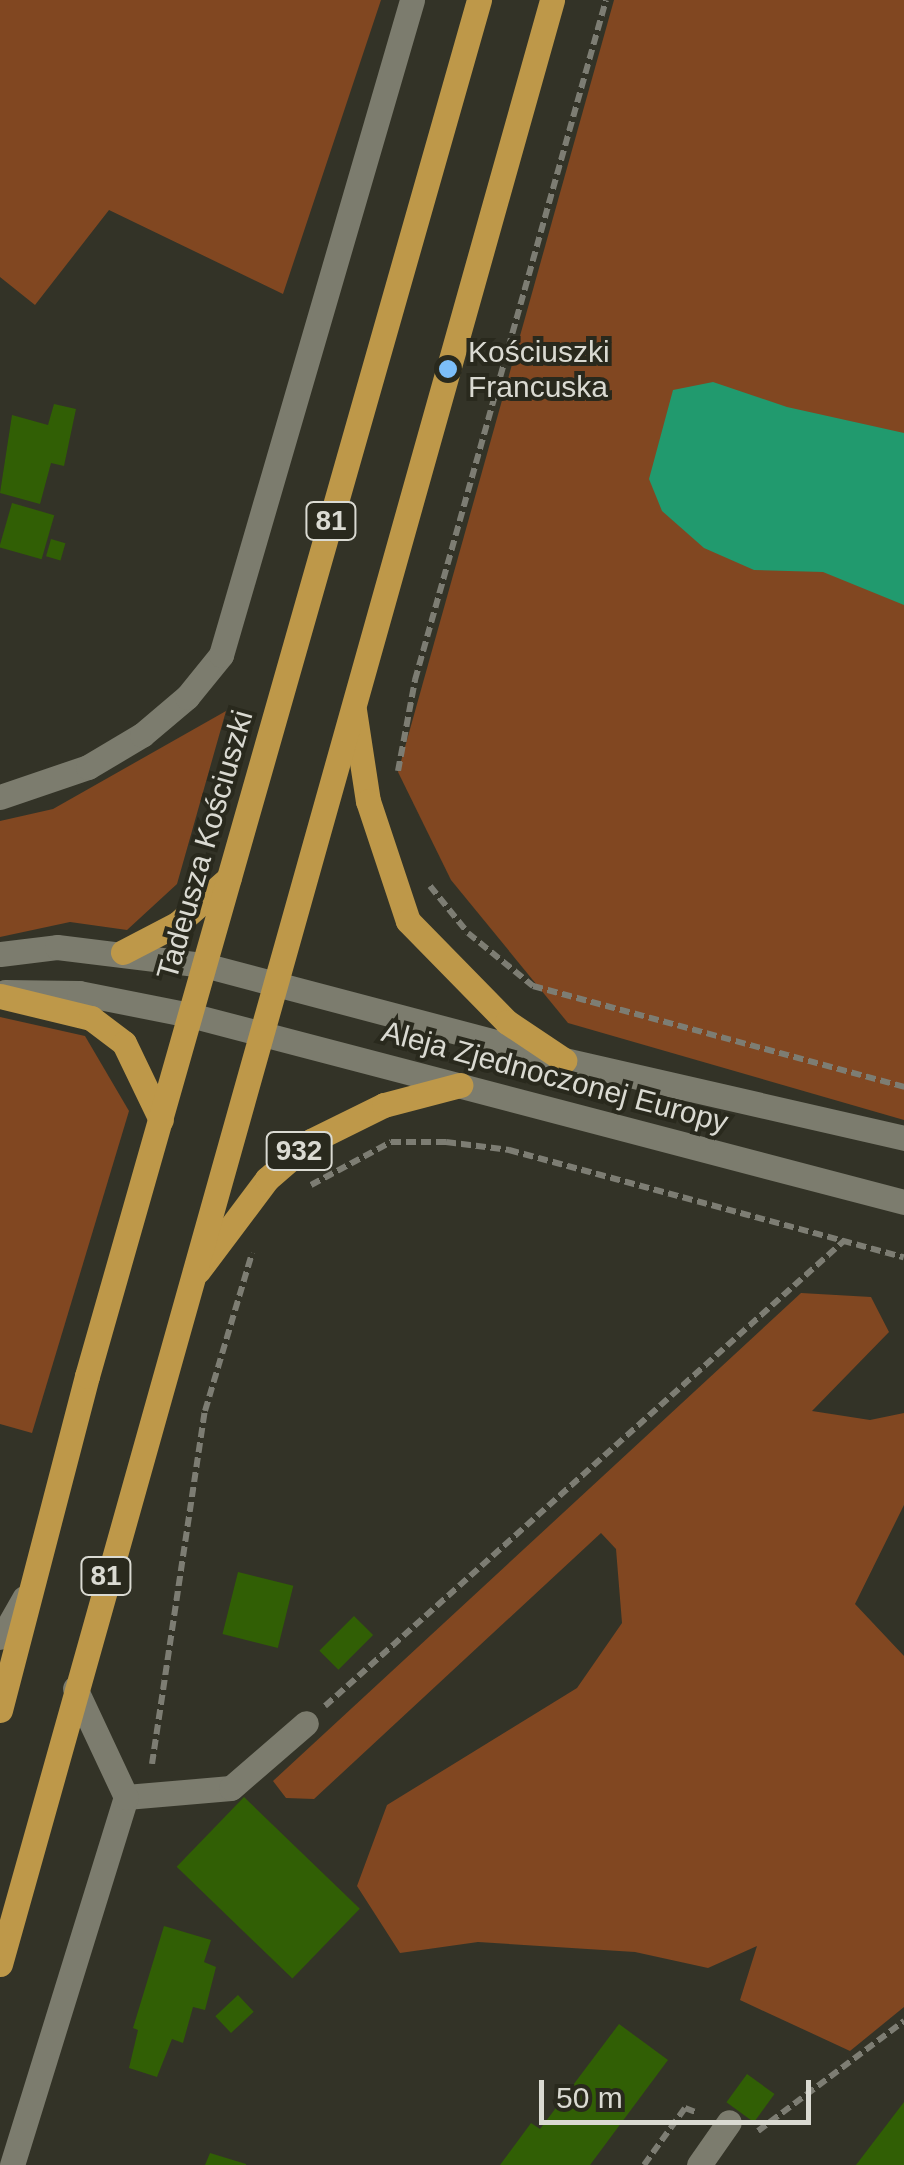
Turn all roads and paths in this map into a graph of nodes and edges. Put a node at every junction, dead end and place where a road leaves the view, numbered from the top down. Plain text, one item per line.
1 (412, 0) edge
2 (479, 0) edge
3 (552, 0) edge
4 (606, 0) edge
5 (353, 706) junction
6 (398, 786) dead end
7 (0, 797) edge
8 (423, 873) dead end
9 (229, 878) junction
10 (123, 952) junction
11 (0, 954) edge
12 (204, 965) junction
13 (274, 983) junction
14 (0, 994) edge
15 (190, 1015) junction
16 (259, 1032) junction
17 (564, 1060) junction
18 (460, 1085) junction
19 (904, 1087) edge
20 (160, 1120) junction
21 (904, 1138) edge
22 (304, 1190) dead end
23 (904, 1202) edge
24 (846, 1240) junction
25 (256, 1241) dead end
26 (904, 1258) edge
27 (186, 1287) junction
28 (206, 1411) dead end
29 (33, 1580) junction
30 (0, 1639) edge
31 (75, 1688) junction
32 (0, 1710) edge
33 (306, 1723) joint
34 (126, 1797) junction
35 (0, 1964) edge
36 (904, 2021) edge
37 (730, 2122) junction
38 (12, 2165) edge
39 (644, 2165) edge
40 (699, 2165) edge

1 - 7 street
2 - 9 main road, Tadeusza Kościuszki / 81
3 - 5 main road, 81
4 - 6 path
5 - 13 main road, 81
5 - 17 main road
8 - 19 path
9 - 10 main road
9 - 12 main road, Tadeusza Kościuszki / 81
10 - 11 street, Aleja Zjednoczonej Europy
10 - 12 street, Aleja Zjednoczonej Europy
12 - 13 street, Aleja Zjednoczonej Europy
12 - 15 main road, Tadeusza Kościuszki / 81
13 - 16 main road, 81
13 - 17 street, Aleja Zjednoczonej Europy
14 - 15 street, Aleja Zjednoczonej Europy
14 - 20 main road
15 - 16 street, Aleja Zjednoczonej Europy / 932
15 - 20 main road, Tadeusza Kościuszki / 81
16 - 18 street, Aleja Zjednoczonej Europy / 932
16 - 27 main road, 81
17 - 21 street, Aleja Zjednoczonej Europy
18 - 23 street, Aleja Zjednoczonej Europy / 932
18 - 27 main road, 932
20 - 29 main road, Tadeusza Kościuszki / 81
22 - 24 path
24 - 26 path
24 - 33 path
25 - 28 path
27 - 31 main road, 81
29 - 30 lane
29 - 32 main road, Tadeusza Kościuszki / 81
31 - 34 street
31 - 35 main road, 81
33 - 34 street
34 - 38 street
36 - 37 path
37 - 39 path
37 - 40 street

